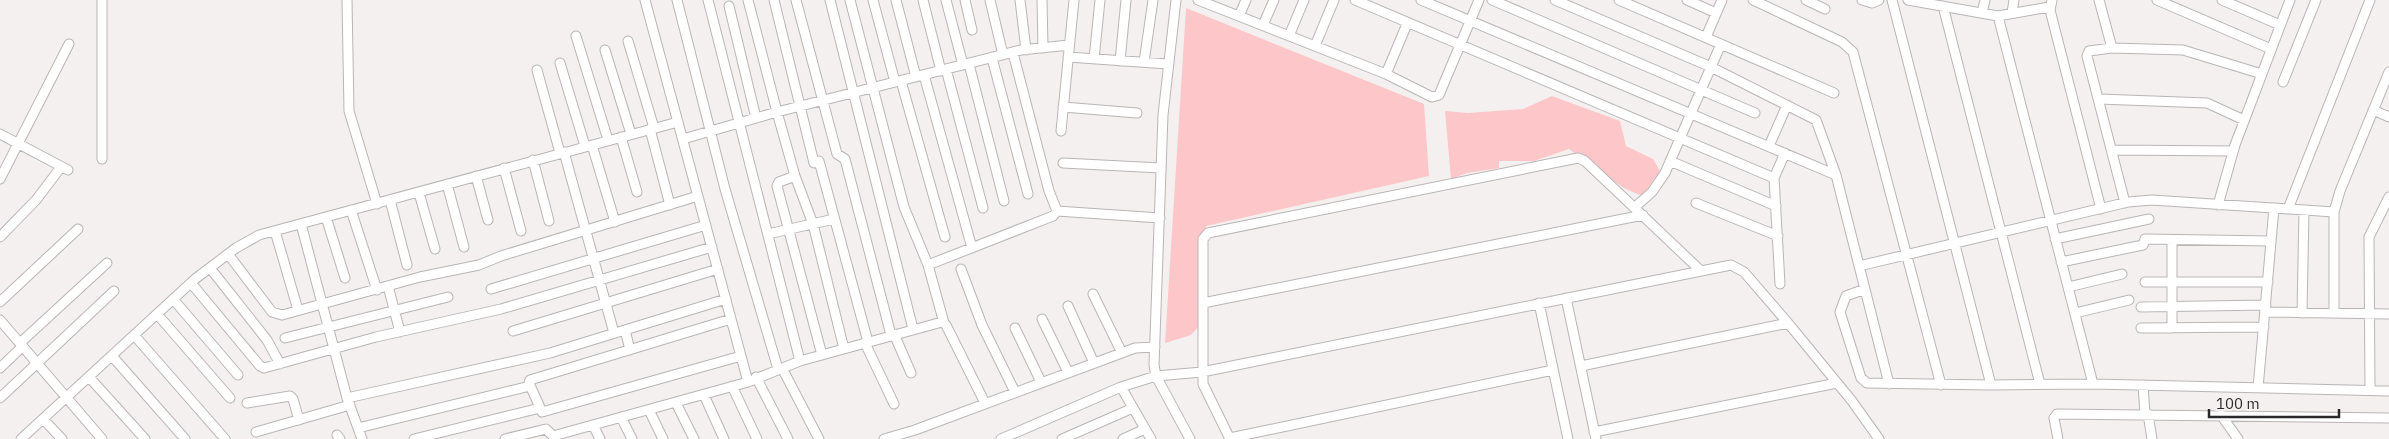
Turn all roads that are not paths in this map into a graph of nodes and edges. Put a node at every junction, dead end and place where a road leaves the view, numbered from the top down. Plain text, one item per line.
1 (102, 0) edge
2 (346, 0) edge
3 (645, 0) edge
4 (677, 0) edge
5 (708, 0) edge
6 (748, 0) edge
7 (774, 0) edge
8 (796, 0) edge
9 (830, 0) edge
10 (850, 0) edge
11 (873, 0) edge
12 (896, 0) edge
13 (923, 0) edge
14 (946, 0) edge
15 (965, 0) edge
16 (990, 0) edge
17 (1020, 0) edge
18 (1042, 0) edge
19 (1074, 0) edge
20 (1100, 0) edge
21 (1126, 0) edge
22 (1153, 0) edge
23 (1176, 0) edge
24 (1198, 0) edge
25 (1246, 0) edge
26 (1274, 0) edge
27 (1304, 0) edge
28 (1334, 0) edge
29 (1355, 0) edge
30 (1421, 0) edge
31 (1480, 0) edge
32 (1492, 0) edge
33 (1555, 0) edge
34 (1619, 0) edge
35 (1687, 0) edge
36 (1722, 0) edge
37 (1753, 0) edge
38 (1806, 0) edge
39 (1862, 0) edge
40 (1879, 0) edge
41 (1892, 0) edge
42 (1908, 0) edge
43 (1985, 0) edge
44 (2014, 0) edge
45 (2099, 0) edge
46 (2222, 0) edge
47 (2290, 0) edge
48 (2316, 0) edge
49 (2370, 0) edge
50 (2160, 1) edge
51 (1930, 2) edge
52 (1217, 3) edge
53 (2051, 4) edge
54 (729, 6) dead end
55 (1943, 6) junction
56 (1825, 9) dead end
57 (1716, 13) junction
58 (1982, 13) junction
59 (2012, 13) junction
60 (1239, 16) junction
61 (1998, 16) junction
62 (1470, 21) junction
63 (1406, 24) junction
64 (1262, 25) junction
65 (2280, 25) junction
66 (972, 30) dead end
67 (576, 36) dead end
68 (1289, 36) junction
69 (1706, 37) junction
70 (628, 41) dead end
71 (69, 44) dead end
72 (1721, 44) junction
73 (1069, 45) junction
74 (1315, 46) junction
75 (1460, 46) junction
76 (1043, 48) junction
77 (2112, 48) junction
78 (2271, 49) junction
79 (605, 50) dead end
80 (1026, 50) junction
81 (1013, 52) junction
82 (1003, 55) junction
83 (1068, 57) junction
84 (992, 58) junction
85 (1094, 59) junction
86 (1120, 61) junction
87 (1144, 62) junction
88 (560, 64) dead end
89 (966, 64) junction
90 (1168, 64) junction
91 (1711, 67) junction
92 (537, 70) dead end
93 (943, 70) junction
94 (2389, 72) edge
95 (1386, 74) junction
96 (2262, 74) junction
97 (920, 76) junction
98 (898, 81) junction
99 (2283, 82) dead end
100 (872, 88) junction
101 (1701, 90) junction
102 (853, 93) junction
103 (1834, 93) dead end
104 (2099, 99) junction
105 (822, 101) junction
106 (800, 106) junction
107 (1786, 106) junction
108 (1064, 107) junction
109 (2373, 110) junction
110 (777, 112) junction
111 (1137, 113) dead end
112 (1755, 113) dead end
113 (1691, 114) junction
114 (2389, 117) edge
115 (756, 118) junction
116 (2244, 120) junction
117 (678, 122) junction
118 (741, 123) junction
119 (652, 129) junction
120 (1061, 131) dead end
121 (709, 132) junction
122 (0, 134) edge
123 (631, 134) junction
124 (622, 137) junction
125 (683, 139) junction
126 (1680, 139) junction
127 (608, 140) junction
128 (17, 144) junction
129 (588, 146) junction
130 (1768, 146) junction
131 (2112, 150) junction
132 (2233, 150) junction
133 (562, 152) junction
134 (1785, 153) junction
135 (102, 159) dead end
136 (533, 160) junction
137 (1670, 161) junction
138 (1063, 163) dead end
139 (504, 168) junction
140 (1161, 168) junction
141 (1836, 175) junction
142 (476, 176) junction
143 (795, 176) junction
144 (1774, 178) junction
145 (0, 179) edge
146 (447, 184) junction
147 (637, 192) dead end
148 (419, 193) junction
149 (1028, 194) dead end
150 (698, 196) junction
151 (2389, 197) edge
152 (390, 200) junction
153 (1004, 201) dead end
154 (1696, 203) dead end
155 (2125, 203) junction
156 (377, 204) junction
157 (670, 205) junction
158 (2218, 205) junction
159 (1776, 206) junction
160 (1635, 207) junction
161 (983, 208) dead end
162 (2274, 208) junction
163 (2101, 209) junction
164 (2288, 209) junction
165 (351, 210) junction
166 (2304, 210) junction
167 (1057, 212) junction
168 (2334, 212) junction
169 (1643, 215) junction
170 (326, 217) junction
171 (834, 218) junction
172 (1160, 218) junction
173 (2149, 218) dead end
174 (488, 220) dead end
175 (2050, 220) junction
176 (549, 221) dead end
177 (614, 222) junction
178 (301, 224) junction
179 (812, 224) junction
180 (706, 225) junction
181 (78, 229) dead end
182 (789, 229) junction
183 (275, 231) junction
184 (521, 231) dead end
185 (586, 231) junction
186 (2000, 232) junction
187 (768, 234) junction
188 (1778, 236) junction
189 (0, 237) edge
190 (945, 237) dead end
191 (2055, 239) junction
192 (2172, 240) junction
193 (2271, 241) junction
194 (1954, 243) junction
195 (464, 247) dead end
196 (712, 247) junction
197 (972, 248) junction
198 (435, 249) dead end
199 (228, 254) junction
200 (1907, 254) junction
201 (594, 260) junction
202 (2061, 262) junction
203 (107, 263) dead end
204 (407, 265) dead end
205 (928, 265) junction
206 (1860, 266) junction
207 (210, 268) junction
208 (718, 268) junction
209 (961, 269) dead end
210 (1700, 270) junction
211 (2122, 274) dead end
212 (345, 278) dead end
213 (600, 281) junction
214 (2145, 282) dead end
215 (2172, 282) junction
216 (2268, 282) junction
217 (191, 283) junction
218 (1780, 284) dead end
219 (388, 286) junction
220 (2068, 287) junction
221 (491, 289) dead end
222 (1865, 289) junction
223 (377, 290) junction
224 (114, 291) dead end
225 (1092, 294) dead end
226 (448, 297) dead end
227 (1566, 298) junction
228 (173, 299) junction
229 (726, 299) junction
230 (2129, 300) dead end
231 (0, 302) edge
232 (606, 303) junction
233 (1203, 303) junction
234 (1539, 303) junction
235 (324, 304) junction
236 (1068, 306) dead end
237 (2172, 306) junction
238 (2141, 307) dead end
239 (2265, 308) junction
240 (298, 310) junction
241 (394, 311) junction
242 (2075, 313) junction
243 (2302, 313) junction
244 (2334, 313) junction
245 (157, 314) junction
246 (2370, 314) junction
247 (2389, 314) edge
248 (731, 319) junction
249 (1042, 319) dead end
250 (0, 320) edge
251 (944, 323) junction
252 (1788, 323) junction
253 (330, 326) junction
254 (2264, 327) junction
255 (1015, 328) dead end
256 (2141, 328) dead end
257 (2172, 328) junction
258 (914, 329) junction
259 (625, 330) junction
260 (3, 331) edge
261 (513, 331) dead end
262 (400, 332) junction
263 (614, 333) junction
264 (134, 335) junction
265 (892, 335) junction
266 (286, 338) dead end
267 (867, 342) junction
268 (22, 344) junction
269 (1156, 347) junction
270 (335, 348) junction
271 (844, 348) junction
272 (630, 350) junction
273 (1122, 353) junction
274 (822, 355) junction
275 (112, 356) junction
276 (741, 356) junction
277 (800, 361) junction
278 (37, 362) junction
279 (1094, 363) junction
280 (280, 364) junction
281 (1580, 366) junction
282 (0, 368) edge
283 (780, 368) junction
284 (1554, 370) junction
285 (1068, 372) junction
286 (1202, 372) junction
287 (911, 373) dead end
288 (238, 375) dead end
289 (1156, 376) junction
290 (89, 377) junction
291 (752, 380) junction
292 (1041, 382) junction
293 (1838, 383) junction
294 (1889, 384) junction
295 (2040, 384) junction
296 (2093, 384) junction
297 (1941, 385) junction
298 (1991, 385) junction
299 (530, 386) junction
300 (732, 386) junction
301 (1121, 387) junction
302 (2258, 388) junction
303 (2143, 390) junction
304 (2370, 390) junction
305 (2389, 390) edge
306 (1015, 392) junction
307 (704, 395) junction
308 (0, 398) edge
309 (66, 398) junction
310 (230, 398) dead end
311 (349, 402) junction
312 (676, 402) junction
313 (247, 403) dead end
314 (985, 403) junction
315 (894, 404) dead end
316 (540, 408) junction
317 (1133, 408) junction
318 (649, 410) junction
319 (2146, 411) junction
320 (2221, 415) junction
321 (621, 417) junction
322 (2389, 418) edge
323 (43, 419) junction
324 (299, 420) junction
325 (593, 425) junction
326 (358, 428) junction
327 (1145, 429) junction
328 (256, 432) dead end
329 (568, 435) edge
330 (533, 436) edge
331 (1595, 436) edge
332 (1230, 438) edge
333 (1565, 438) edge
334 (21, 439) edge
335 (62, 439) edge
336 (102, 439) edge
337 (145, 439) edge
338 (186, 439) edge
339 (225, 439) edge
340 (362, 439) edge
341 (414, 439) edge
342 (505, 439) edge
343 (600, 439) edge
344 (632, 439) edge
345 (663, 439) edge
346 (694, 439) edge
347 (724, 439) edge
348 (757, 439) edge
349 (788, 439) edge
350 (819, 439) edge
351 (884, 439) edge
352 (1001, 439) edge
353 (1062, 439) edge
354 (1123, 439) edge
355 (1151, 439) edge
356 (1190, 439) edge
357 (1879, 439) edge
358 (2058, 439) edge
359 (2152, 439) edge
360 (2238, 439) edge

1 - 135 street
2 - 156 street
3 - 117 street
4 - 121 street
5 - 118 street
6 - 110 street
7 - 106 street
8 - 105 street
9 - 102 street
10 - 100 street
11 - 98 street
12 - 97 street
13 - 93 street
14 - 89 street
15 - 66 street
16 - 82 street
17 - 80 street
18 - 76 street
19 - 73 street
20 - 85 street
21 - 86 street
22 - 87 street
23 - 90 street
24 - 52 street
25 - 60 street
26 - 64 street
27 - 68 street
28 - 74 street
29 - 63 street
30 - 62 street
31 - 62 street
32 - 101 street
33 - 91 street
34 - 69 street
35 - 57 street
36 - 57 street
37 - 200 street
38 - 56 street
39 - 40 street
41 - 194 street
42 - 51 street
43 - 58 street
44 - 59 street
45 - 77 street
46 - 65 street
47 - 65 street
48 - 99 street
49 - 164 street
50 - 78 street
51 - 55 street
52 - 60 street
53 - 59 street
53 - 163 street
54 - 115 street
55 - 58 street
55 - 186 street
57 - 69 street
58 - 61 street
59 - 61 street
60 - 64 street
61 - 175 street
62 - 75 street
62 - 113 street
63 - 75 street
63 - 95 street
64 - 68 street
65 - 78 street
67 - 127 street
68 - 74 street
69 - 72 street
70 - 119 street
71 - 128 street
72 - 91 street
72 - 103 street
73 - 76 street
73 - 83 street
74 - 95 street
75 - 95 street
75 - 126 street
76 - 80 street
77 - 96 street
77 - 104 street
78 - 96 street
79 - 123 street
80 - 81 street
81 - 82 street
81 - 167 street
82 - 84 street
83 - 85 street
83 - 108 street
84 - 89 street
84 - 149 street
85 - 86 street
86 - 87 street
87 - 90 street
88 - 129 street
89 - 93 street
89 - 153 street
90 - 140 street
91 - 101 street
91 - 107 street
92 - 133 street
93 - 97 street
93 - 161 street
94 - 109 street
96 - 116 street
97 - 98 street
97 - 197 street
98 - 100 street
98 - 190 street
100 - 102 street
100 - 205 street
101 - 112 street
101 - 113 street
102 - 105 street
102 - 258 street
104 - 116 street
104 - 131 street
105 - 106 street
105 - 265 street
106 - 110 street
106 - 171 street
107 - 130 street
107 - 141 street
108 - 111 street
108 - 120 street
109 - 114 street
109 - 168 street
110 - 115 street
110 - 143 street
113 - 126 street
113 - 130 street
115 - 118 street
116 - 132 street
117 - 119 street
117 - 125 street
118 - 121 street
118 - 187 street
119 - 123 street
119 - 157 street
121 - 125 street
121 - 283 street
122 - 128 street
123 - 124 street
124 - 127 street
124 - 147 street
125 - 150 street
126 - 137 street
126 - 144 street
127 - 129 street
128 - 145 street
128 - 189 street
129 - 133 street
129 - 177 street
130 - 134 street
131 - 132 street
131 - 155 street
132 - 158 street
133 - 136 street
133 - 185 street
134 - 141 street
134 - 144 street
136 - 139 street
136 - 176 street
137 - 159 street
137 - 160 street
138 - 140 street
139 - 142 street
139 - 184 street
140 - 172 street
141 - 206 street
142 - 146 street
142 - 174 street
143 - 179 street
143 - 182 street
144 - 159 street
146 - 148 street
146 - 195 street
148 - 152 street
148 - 198 street
150 - 157 street
150 - 180 street
151 - 246 street
152 - 156 street
152 - 204 street
154 - 188 street
155 - 158 street
155 - 163 street
156 - 165 street
157 - 177 street
158 - 162 street
159 - 188 street
160 - 169 street
160 - 233 street
162 - 164 street
162 - 193 street
163 - 175 street
164 - 166 street
165 - 170 street
165 - 223 street
166 - 168 street
166 - 243 street
167 - 172 street
167 - 197 street
168 - 244 street
169 - 210 street
169 - 233 street
170 - 178 street
170 - 212 street
171 - 179 street
171 - 267 street
172 - 269 street
173 - 191 street
175 - 186 street
175 - 191 street
177 - 185 street
178 - 183 street
178 - 235 street
179 - 182 street
179 - 271 street
180 - 196 street
180 - 201 street
181 - 231 street
182 - 187 street
182 - 274 street
183 - 199 street
183 - 240 street
185 - 201 street
185 - 219 street
186 - 194 street
186 - 295 street
187 - 277 street
188 - 218 street
191 - 202 street
192 - 193 street
192 - 202 street
192 - 215 street
193 - 216 street
194 - 200 street
194 - 298 street
196 - 208 street
196 - 213 street
197 - 205 street
199 - 207 street
199 - 240 street
200 - 206 street
200 - 297 street
201 - 213 street
201 - 221 street
202 - 220 street
203 - 268 street
205 - 251 street
206 - 222 street
207 - 217 street
207 - 280 street
208 - 229 street
208 - 232 street
209 - 306 street
210 - 227 street
210 - 252 street
211 - 220 street
213 - 232 street
213 - 262 street
214 - 215 street
215 - 216 street
215 - 237 street
216 - 239 street
217 - 228 street
217 - 280 street
219 - 223 street
219 - 241 street
220 - 242 street
222 - 294 street
222 - 294 street
223 - 235 street
224 - 278 street
225 - 273 street
226 - 241 street
227 - 234 street
227 - 281 street
228 - 245 street
228 - 288 street
229 - 248 street
229 - 259 street
230 - 242 street
232 - 261 street
232 - 263 street
233 - 286 street
234 - 284 street
234 - 286 street
235 - 240 street
235 - 253 street
236 - 279 street
237 - 238 street
237 - 239 street
237 - 257 street
239 - 243 street
239 - 254 street
241 - 253 street
241 - 262 street
242 - 296 street
243 - 244 street
244 - 246 street
245 - 264 street
245 - 310 street
246 - 247 street
246 - 304 street
248 - 272 street
248 - 276 street
249 - 285 street
250 - 260 street
251 - 258 street
251 - 314 street
252 - 281 street
252 - 293 street
253 - 266 street
253 - 270 street
254 - 257 street
254 - 302 street
255 - 292 street
256 - 257 street
258 - 265 street
259 - 263 street
259 - 272 street
260 - 268 street
262 - 270 street
263 - 311 street
264 - 275 street
264 - 339 street
265 - 267 street
265 - 287 street
267 - 271 street
267 - 315 street
268 - 278 street
268 - 282 street
269 - 273 street
269 - 289 street
270 - 280 street
270 - 311 street
271 - 274 street
272 - 299 street
273 - 279 street
274 - 277 street
275 - 290 street
275 - 338 street
276 - 291 street
276 - 316 street
277 - 283 street
278 - 308 street
278 - 309 street
279 - 285 street
281 - 331 street
283 - 291 street
283 - 350 street
284 - 332 street
284 - 333 street
285 - 292 street
286 - 289 street
286 - 332 street
289 - 301 street
289 - 356 street
290 - 309 street
290 - 337 street
291 - 300 street
291 - 349 street
292 - 306 street
293 - 331 street
293 - 357 street
294 - 297 street
295 - 296 street
295 - 298 street
296 - 303 street
297 - 298 street
299 - 316 street
299 - 326 street
300 - 307 street
300 - 348 street
301 - 317 street
301 - 352 street
302 - 303 street
302 - 304 street
303 - 319 street
304 - 305 street
306 - 314 street
307 - 312 street
307 - 347 street
309 - 323 street
309 - 336 street
311 - 324 street
311 - 326 street
312 - 318 street
312 - 346 street
313 - 324 street
314 - 351 street
316 - 341 street
317 - 327 street
317 - 353 street
318 - 321 street
318 - 345 street
319 - 320 street
319 - 358 street
319 - 359 street
320 - 322 street
320 - 360 street
321 - 325 street
321 - 344 street
323 - 334 street
323 - 335 street
324 - 328 street
325 - 329 street
325 - 343 street
326 - 340 street
327 - 354 street
327 - 355 street
329 - 330 street
330 - 342 street

